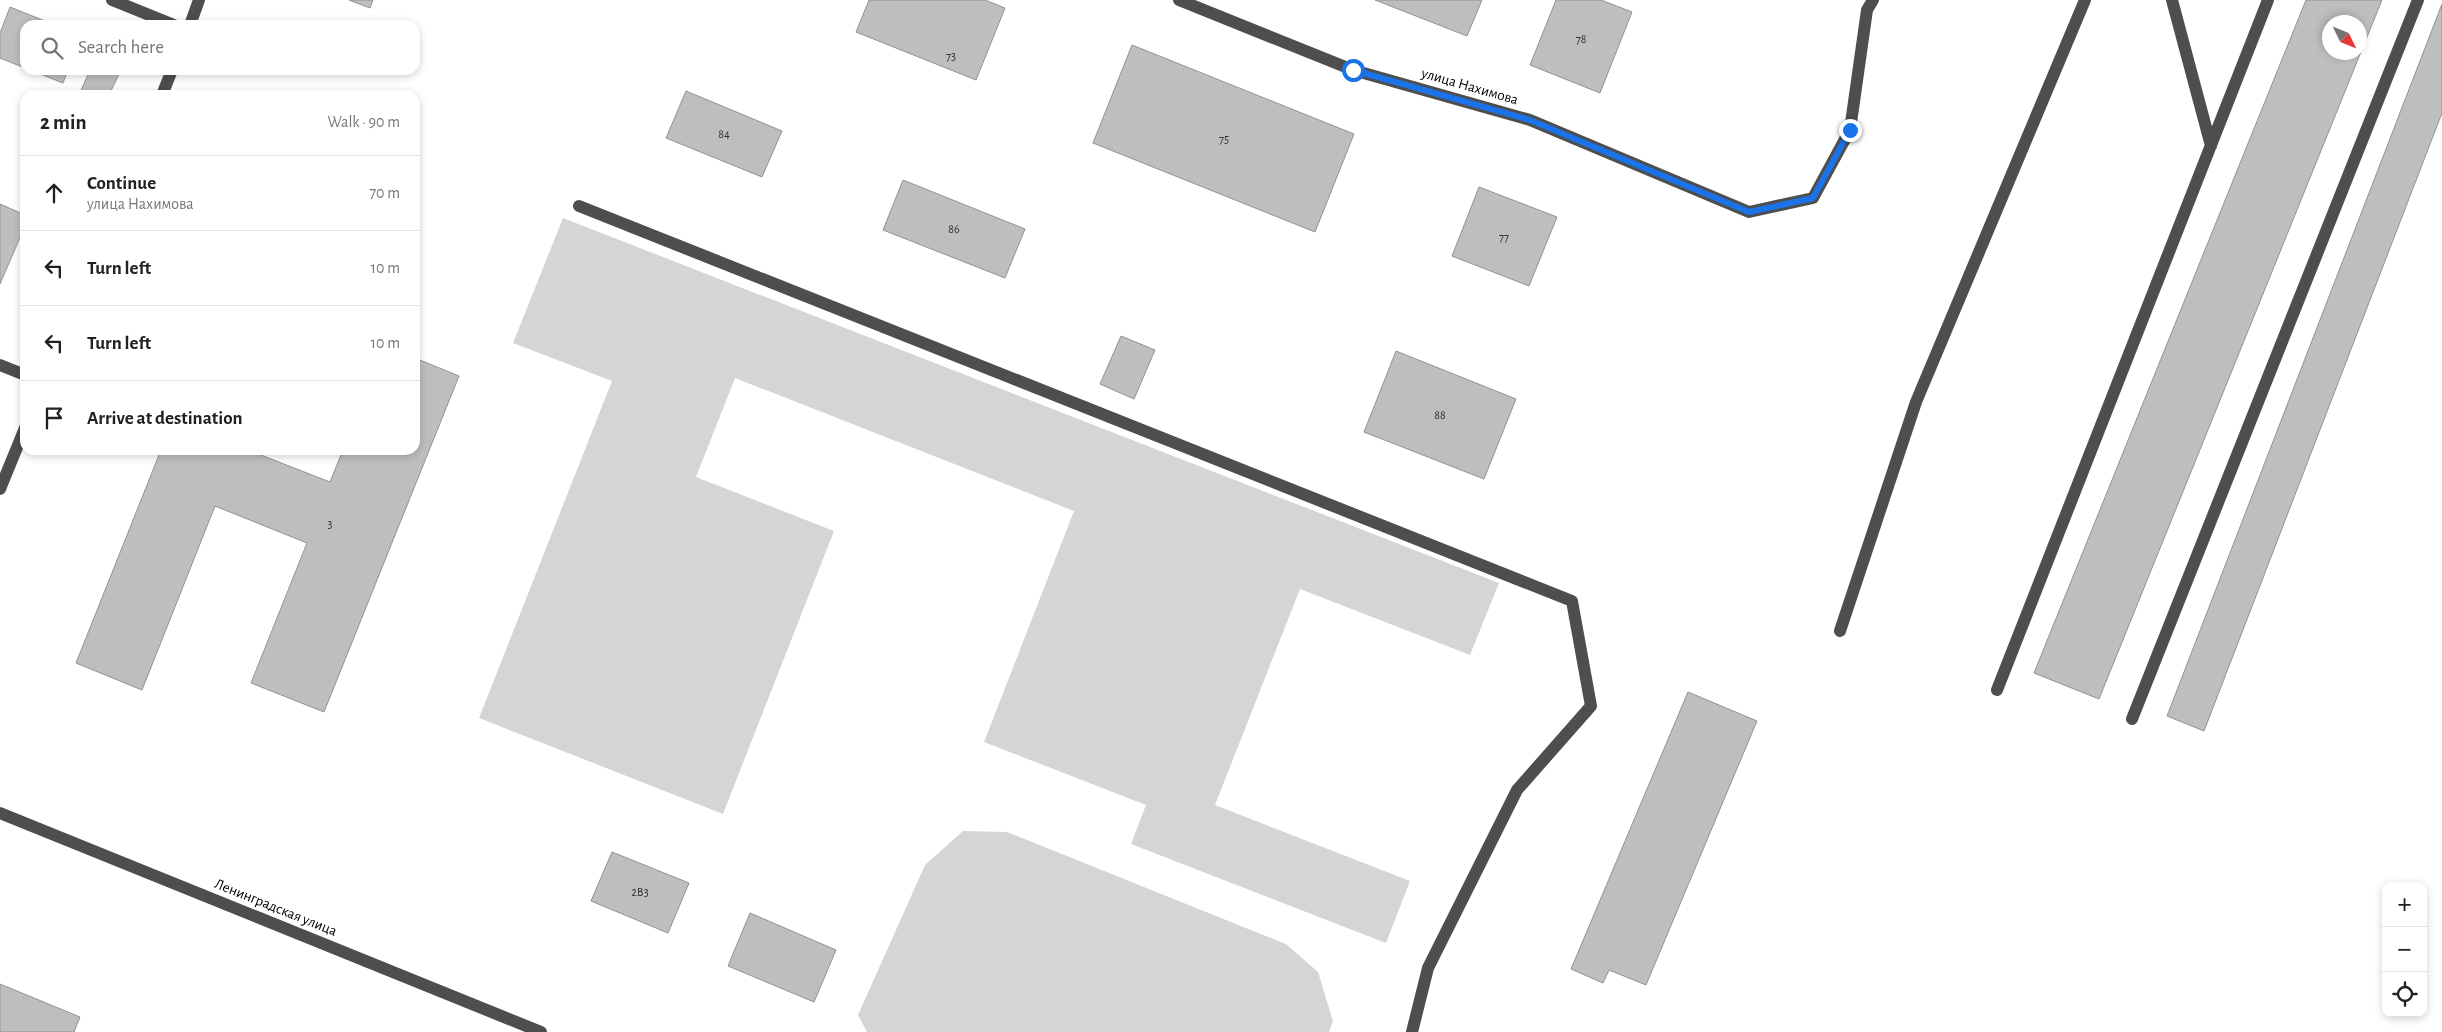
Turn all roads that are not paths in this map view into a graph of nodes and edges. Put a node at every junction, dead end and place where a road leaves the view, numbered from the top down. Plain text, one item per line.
1 (112, 0) edge
2 (199, 0) edge
3 (1180, 0) edge
4 (1873, 0) edge
5 (2086, 0) edge
6 (2172, 0) edge
7 (2268, 0) edge
8 (2418, 0) edge
9 (162, 20) edge
10 (192, 20) edge
11 (170, 75) edge
12 (164, 90) edge
13 (2211, 146) junction
14 (579, 206) dead end
15 (0, 365) edge
16 (20, 373) edge
17 (20, 440) edge
18 (0, 489) edge
19 (1840, 631) dead end
20 (1998, 690) dead end
21 (2132, 719) dead end
22 (0, 813) edge
23 (541, 1032) edge
24 (1412, 1032) edge

1 - 9 street
2 - 10 street
3 - 4 street, улица Нахимова
5 - 19 street
6 - 13 street
7 - 13 street
8 - 21 street
11 - 12 street
13 - 20 street
14 - 24 street
15 - 16 street
17 - 18 street
22 - 23 street, Ленинградская улица

